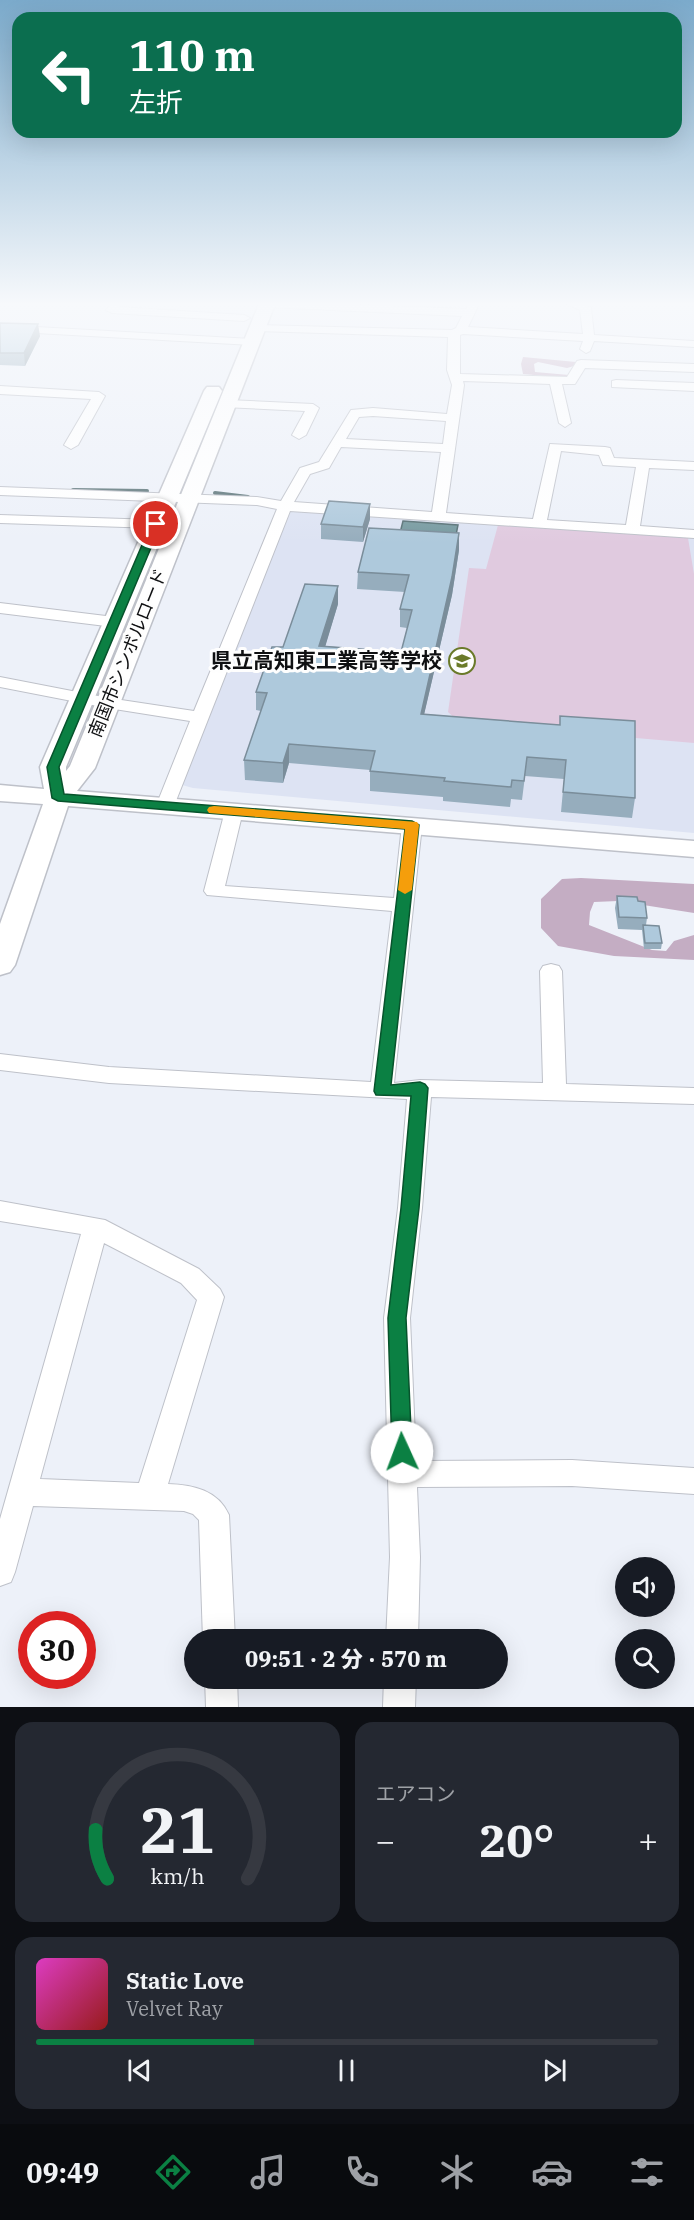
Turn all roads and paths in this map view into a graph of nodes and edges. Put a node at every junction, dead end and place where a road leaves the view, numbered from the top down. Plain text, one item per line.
1 (220, 384) edge
2 (232, 384) edge
3 (458, 384) edge
4 (556, 384) edge
5 (616, 384) dead end
6 (694, 387) edge
7 (0, 390) edge
8 (227, 404) junction
9 (453, 418) junction
10 (565, 423) dead end
11 (299, 435) dead end
12 (337, 443) junction
13 (71, 445) dead end
14 (448, 448) junction
15 (643, 463) junction
16 (694, 466) edge
17 (0, 491) edge
18 (23, 492) junction
19 (168, 496) junction
20 (190, 497) junction
21 (285, 506) junction
22 (438, 517) junction
23 (6, 519) edge
24 (539, 523) junction
25 (156, 524) junction
26 (632, 530) junction
27 (694, 534) edge
28 (0, 608) edge
29 (114, 622) junction
30 (0, 682) edge
31 (82, 698) junction
32 (108, 704) junction
33 (199, 717) junction
34 (0, 793) edge
35 (58, 798) junction
36 (165, 806) junction
37 (234, 811) junction
38 (412, 825) junction
39 (694, 849) edge
40 (403, 905) junction
41 (0, 965) edge
42 (551, 971) dead end
43 (0, 1062) edge
44 (420, 1088) junction
45 (382, 1091) junction
46 (555, 1092) junction
47 (694, 1096) edge
48 (0, 1211) edge
49 (96, 1227) junction
50 (402, 1474) junction
51 (694, 1481) edge
52 (22, 1492) junction
53 (150, 1495) junction
54 (0, 1572) edge
55 (219, 1629) edge
56 (402, 1629) edge
57 (221, 1689) edge
58 (400, 1689) edge
59 (222, 1707) edge
60 (399, 1707) edge

1 - 19 street, 南国市シンボルロード
2 - 8 street, 南国市シンボルロード
3 - 9 street
4 - 10 street
5 - 6 street
7 - 13 street
8 - 11 street
8 - 20 street, 南国市シンボルロード
9 - 12 street
9 - 14 street
12 - 14 street
12 - 21 street
14 - 22 street
15 - 16 street
15 - 24 street
15 - 26 street
17 - 18 street
18 - 19 street
18 - 23 street
19 - 20 street
19 - 25 street, 南国市シンボルロード
20 - 21 street
20 - 32 street, 南国市シンボルロード
21 - 22 street
21 - 33 street
22 - 24 street
23 - 25 street
24 - 26 street
25 - 29 street, 南国市シンボルロード
26 - 27 street
28 - 29 street
29 - 31 street, 南国市シンボルロード
30 - 31 street
31 - 32 street
31 - 35 street, 南国市シンボルロード
32 - 33 street
32 - 35 street, 南国市シンボルロード
33 - 36 street
34 - 35 street
35 - 36 street
35 - 41 street
36 - 37 street
37 - 38 street
37 - 40 street
38 - 39 street
38 - 40 street
40 - 45 street
42 - 46 street
43 - 45 street
44 - 45 street
44 - 46 street
44 - 50 street
46 - 47 street
48 - 49 street
49 - 52 street
49 - 53 street
50 - 51 street
50 - 56 street
52 - 53 street
52 - 54 street
53 - 55 street
57 - 59 street
58 - 60 street

